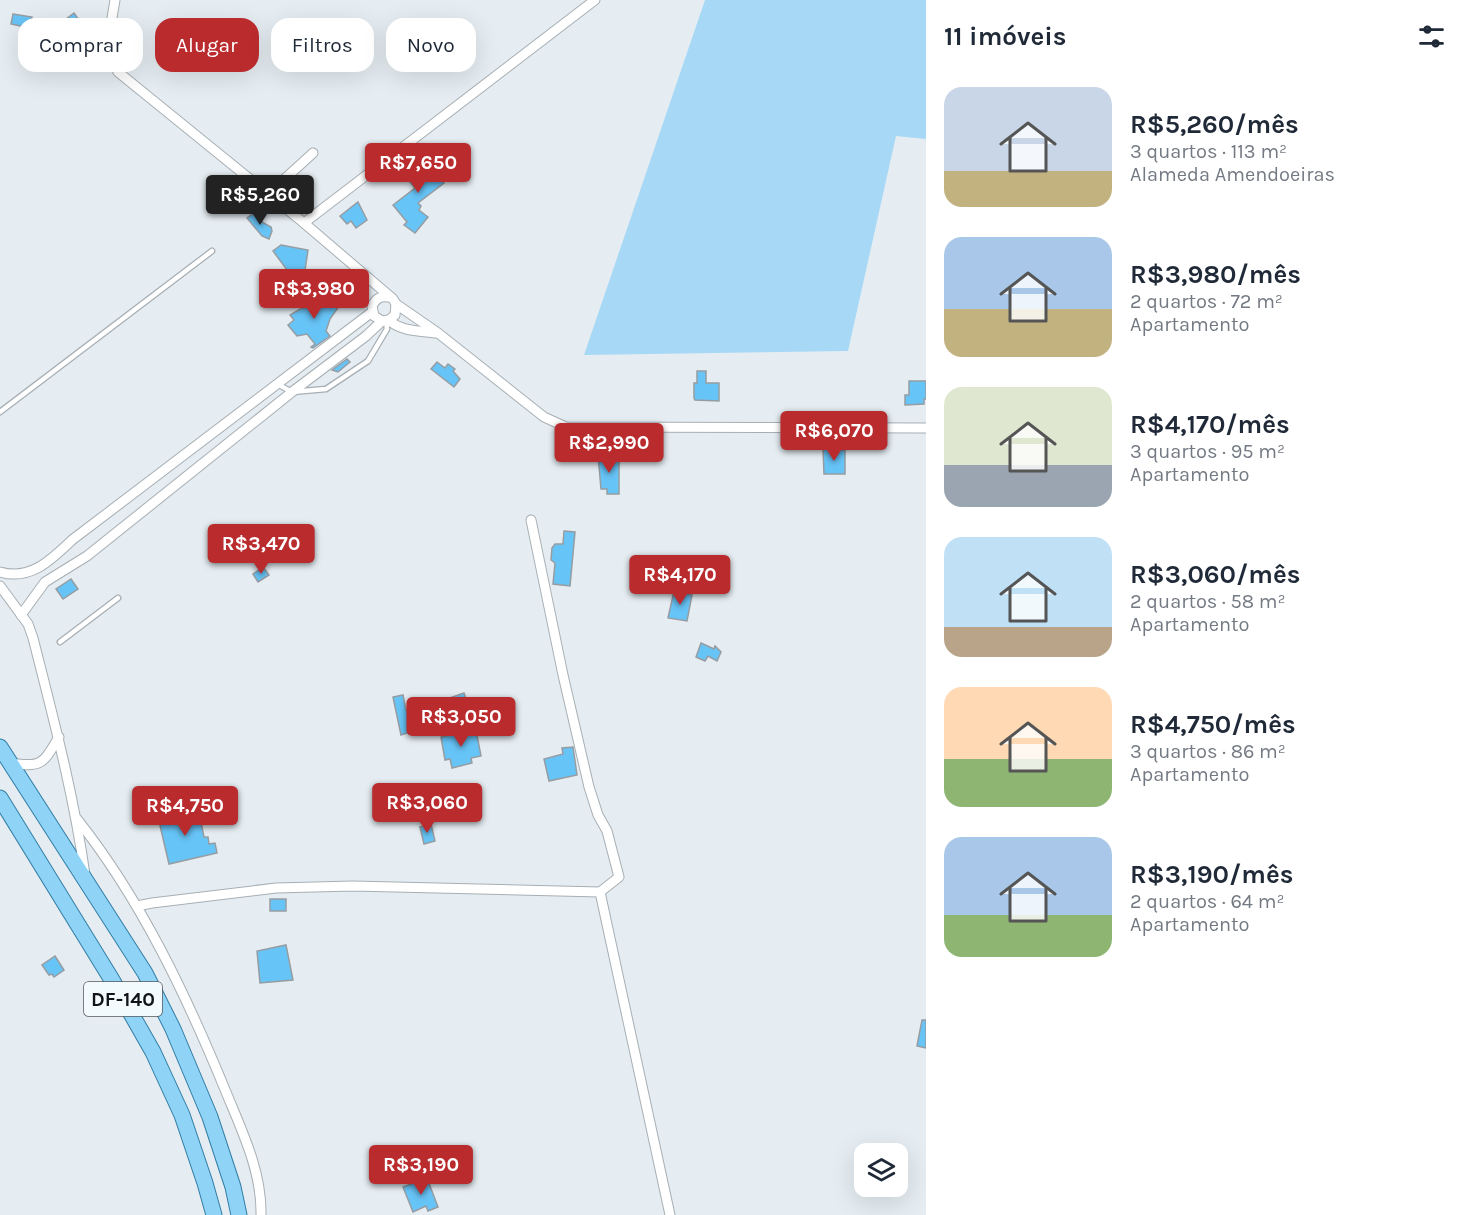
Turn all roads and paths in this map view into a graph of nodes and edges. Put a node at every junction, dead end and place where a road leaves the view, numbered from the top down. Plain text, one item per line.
1 (115, 0) edge
2 (583, 0) edge
3 (595, 0) edge
4 (581, 12) junction
5 (313, 153) dead end
6 (268, 194) junction
7 (304, 223) junction
8 (212, 250) dead end
9 (370, 282) junction
10 (388, 297) junction
11 (375, 300) junction
12 (396, 304) junction
13 (372, 312) junction
14 (386, 321) junction
15 (348, 331) junction
16 (438, 333) junction
17 (356, 344) junction
18 (300, 367) junction
19 (310, 378) junction
20 (278, 384) junction
21 (292, 392) junction
22 (0, 412) edge
23 (926, 428) edge
24 (531, 520) dead end
25 (90, 526) junction
26 (102, 544) junction
27 (60, 551) junction
28 (70, 565) junction
29 (0, 572) edge
30 (0, 586) edge
31 (118, 598) dead end
32 (21, 615) junction
33 (60, 642) dead end
34 (59, 737) junction
35 (0, 747) edge
36 (11, 763) junction
37 (0, 798) edge
38 (77, 819) junction
39 (86, 881) junction
40 (600, 892) junction
41 (137, 906) junction
42 (214, 1215) edge
43 (239, 1215) edge
44 (261, 1215) edge
45 (670, 1215) edge

1 - 6 street
2 - 4 street
3 - 4 street
4 - 7 street
5 - 6 street
6 - 7 street
7 - 9 street
8 - 22 lane
9 - 10 street
9 - 11 street
10 - 11 street
10 - 12 street
11 - 13 street
12 - 14 street
12 - 16 street
13 - 14 street
13 - 15 street
14 - 16 street
14 - 17 street
14 - 21 lane
15 - 17 street
15 - 18 street
16 - 23 street
17 - 19 street
18 - 19 lane
18 - 20 street
19 - 21 street
20 - 21 lane
20 - 25 street
21 - 26 street
24 - 40 street
25 - 26 street
25 - 27 street
26 - 28 street
27 - 28 street
27 - 29 street
28 - 32 street
30 - 32 street
31 - 33 lane
32 - 34 street
34 - 36 street
34 - 38 street
35 - 36 main road, DF-140
36 - 39 main road, DF-140
37 - 42 main road, DF-140
38 - 39 street
38 - 41 street
39 - 43 main road, DF-140
40 - 41 street
40 - 45 street
41 - 44 street

